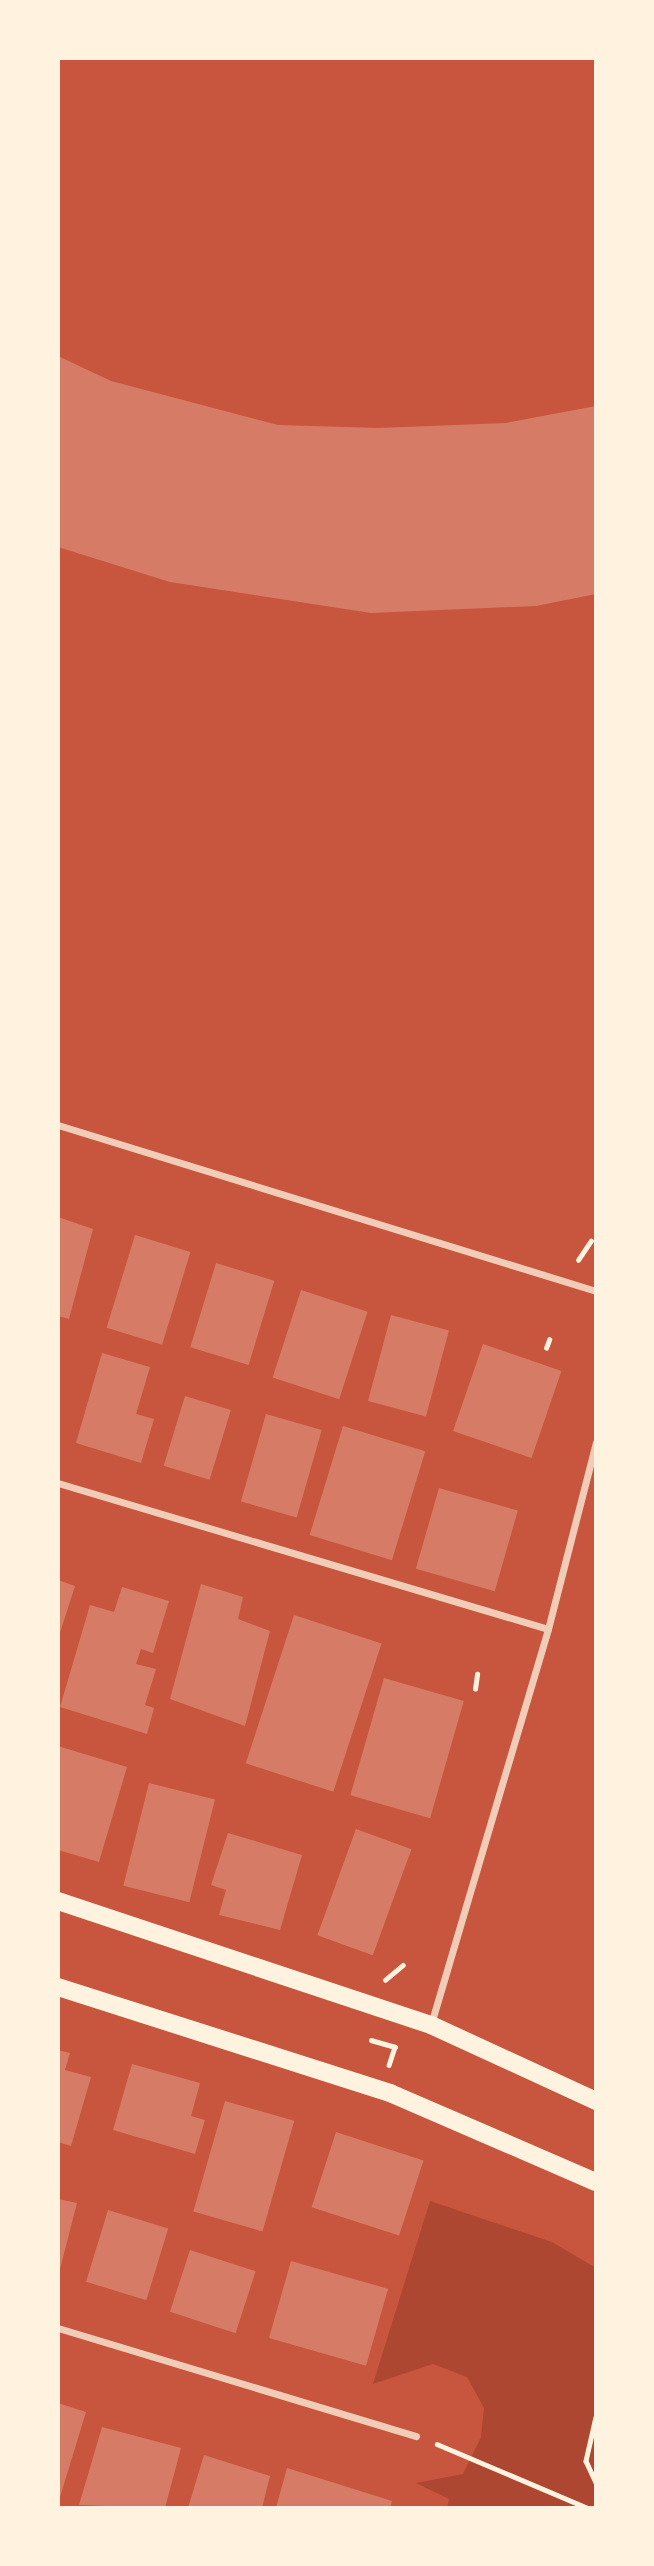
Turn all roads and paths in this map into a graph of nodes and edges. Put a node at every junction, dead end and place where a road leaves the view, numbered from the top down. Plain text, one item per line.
1 (58, 1125) edge
2 (591, 1241) dead end
3 (575, 1264) dead end
4 (596, 1291) edge
5 (549, 1340) dead end
6 (546, 1348) dead end
7 (596, 1442) edge
8 (58, 1483) edge
9 (548, 1629) junction
10 (477, 1674) dead end
11 (475, 1689) dead end
12 (58, 1901) edge
13 (403, 1965) dead end
14 (386, 1979) dead end
15 (58, 1987) edge
16 (431, 2025) junction
17 (371, 2040) dead end
18 (387, 2071) dead end
19 (596, 2101) edge
20 (596, 2182) edge
21 (58, 2328) edge
22 (596, 2417) edge
23 (416, 2435) joint
24 (596, 2482) edge
25 (588, 2508) edge

1 - 4 street
2 - 3 path
5 - 6 path
7 - 9 street
8 - 9 street
9 - 16 street
10 - 11 path
12 - 16 main road
13 - 14 path
15 - 20 main road
16 - 19 main road
17 - 18 path
21 - 23 street
22 - 24 path
23 - 25 path

